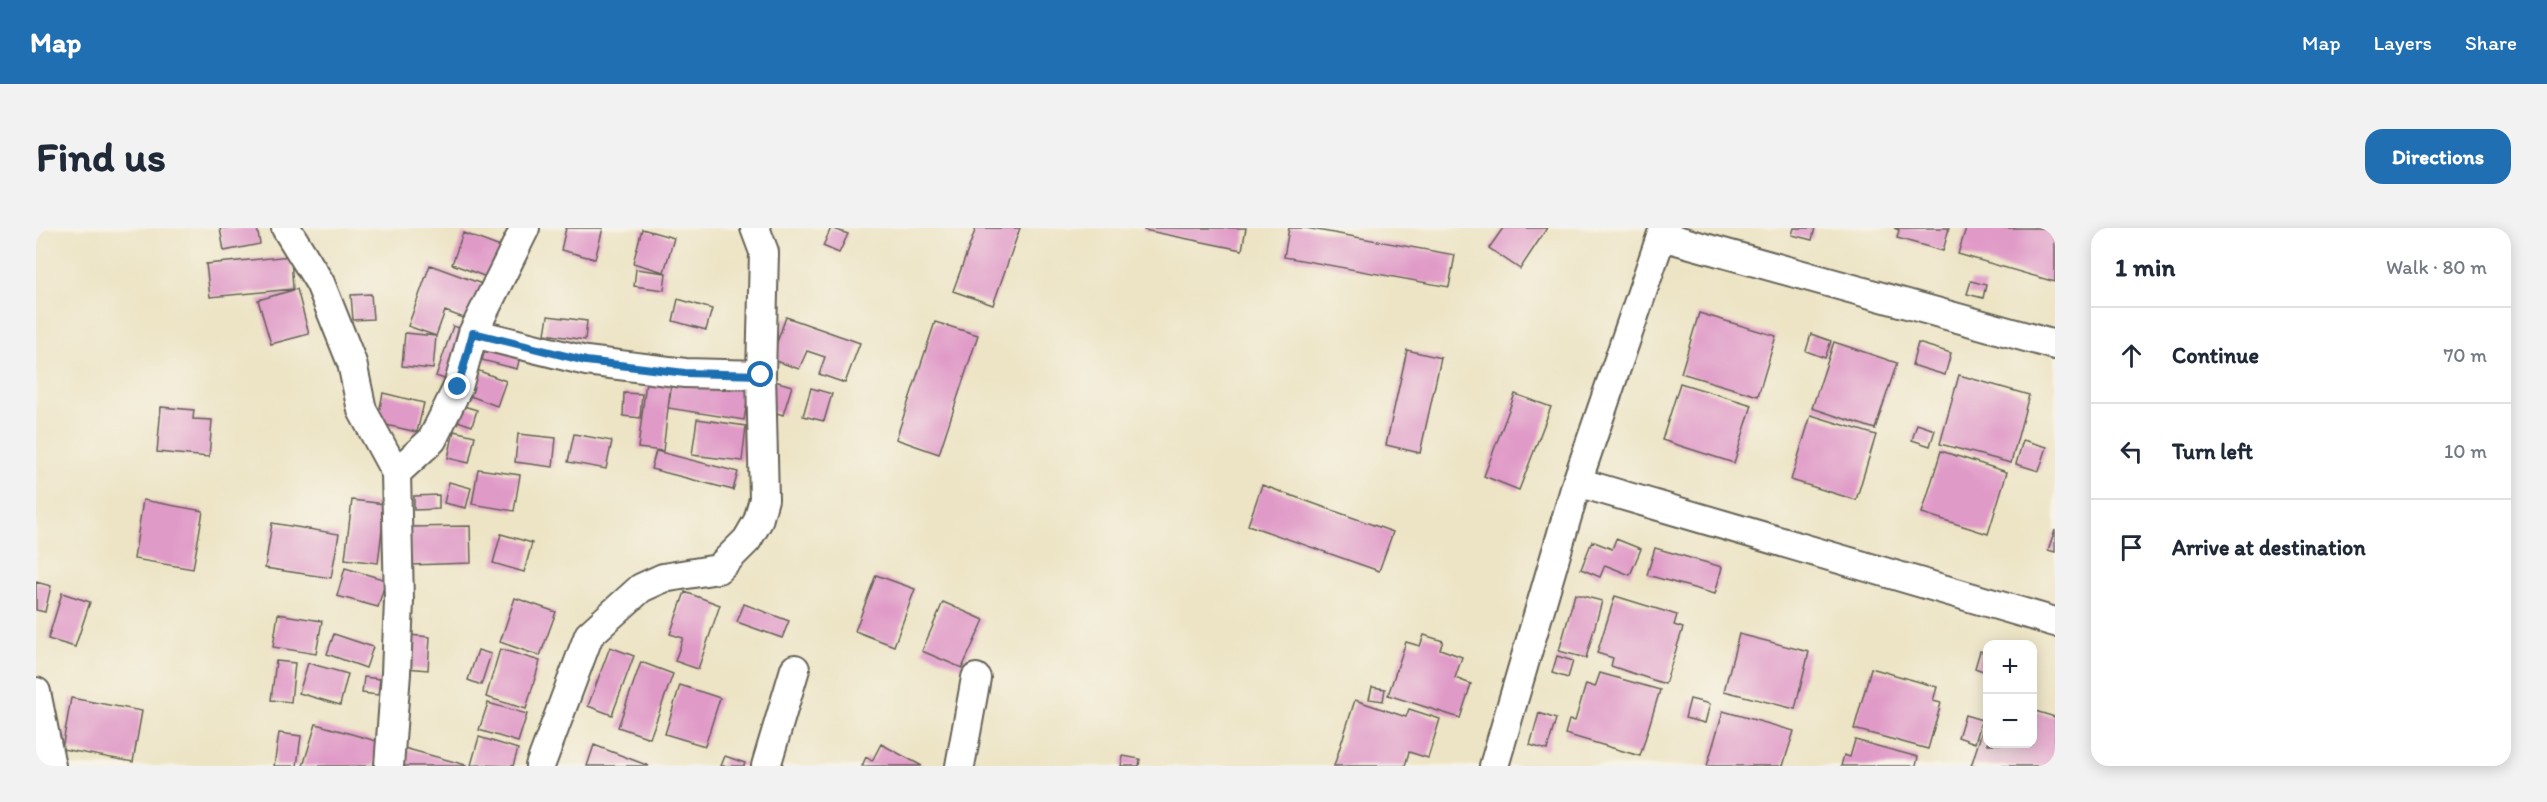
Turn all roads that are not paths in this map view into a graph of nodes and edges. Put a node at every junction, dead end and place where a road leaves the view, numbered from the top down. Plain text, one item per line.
1 (286, 228) edge
2 (525, 228) edge
3 (755, 228) edge
4 (1663, 232) edge
5 (473, 333) junction
6 (2055, 345) edge
7 (761, 375) junction
8 (396, 473) junction
9 (1577, 482) junction
10 (2055, 622) edge
11 (795, 669) dead end
12 (976, 678) dead end
13 (36, 692) edge
14 (1501, 764) edge
15 (51, 766) edge
16 (389, 766) edge
17 (540, 766) edge
18 (766, 766) edge
19 (960, 766) edge

1 - 8 street
2 - 5 street
3 - 7 street
4 - 6 street
4 - 9 street
5 - 7 street
5 - 8 street
7 - 17 street
8 - 16 street
9 - 10 street
9 - 14 street
11 - 18 street
12 - 19 street
13 - 15 street

